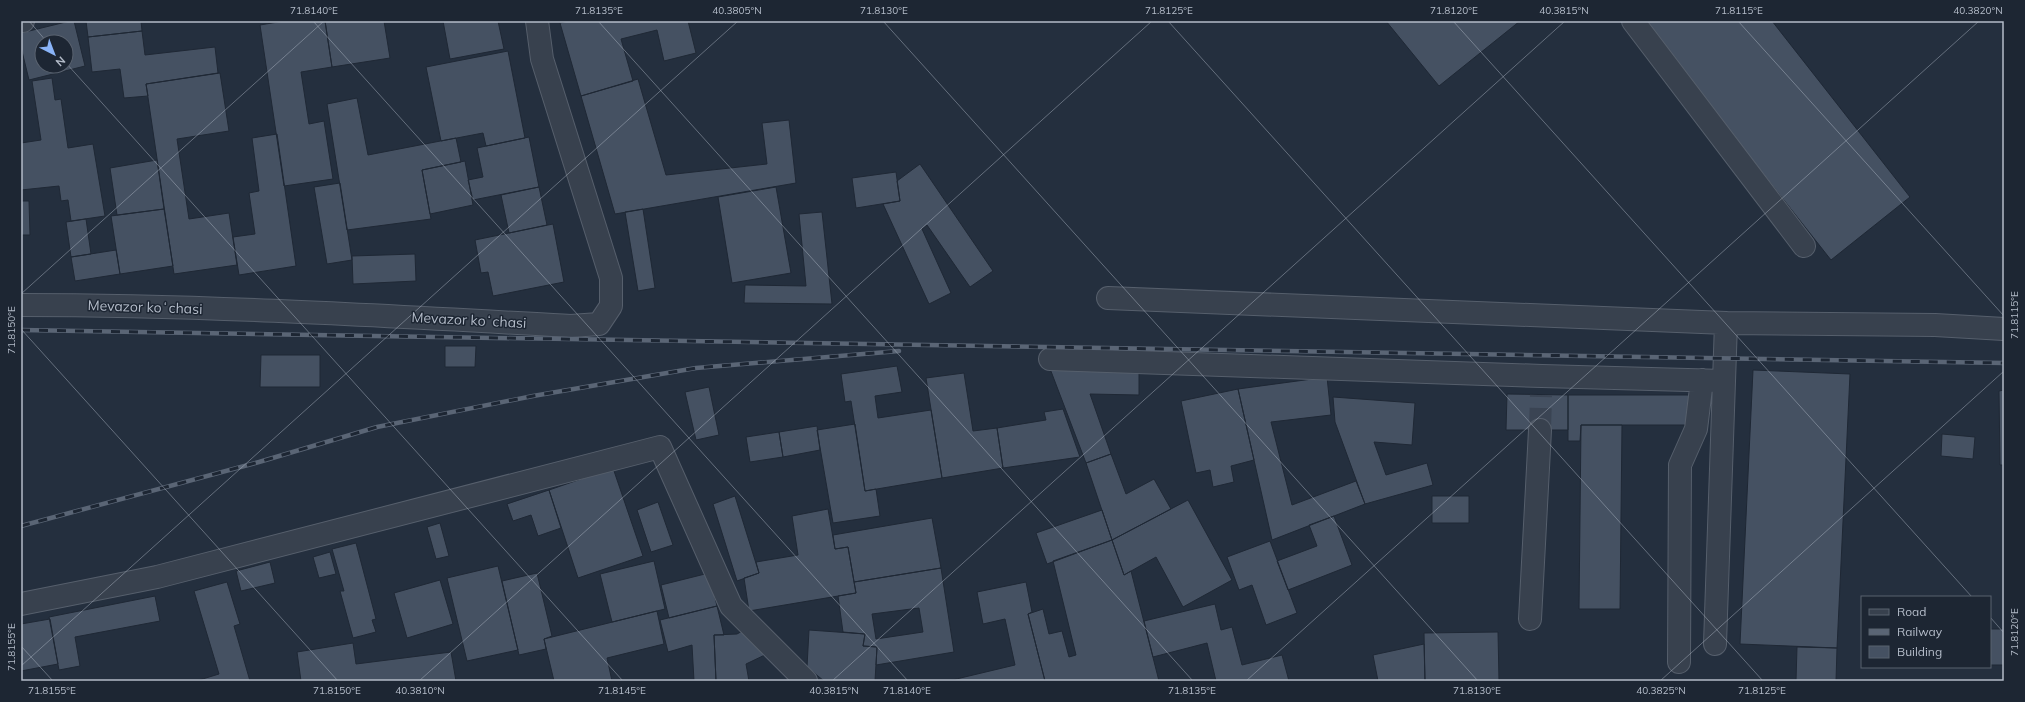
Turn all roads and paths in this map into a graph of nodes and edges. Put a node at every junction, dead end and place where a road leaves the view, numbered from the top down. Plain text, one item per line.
1 (537, 21) edge
2 (1633, 21) edge
3 (1804, 246) dead end
4 (1108, 298) dead end
5 (21, 304) edge
6 (1726, 323) junction
7 (2004, 329) edge
8 (1050, 359) dead end
9 (1702, 380) junction
10 (1724, 380) junction
11 (1540, 430) tunnel mouth
12 (21, 604) edge
13 (1530, 619) dead end
14 (1715, 644) dead end
15 (1679, 662) dead end
16 (806, 681) edge

1 - 5 street, Mevazor koʻchasi
2 - 3 street
4 - 6 street
6 - 7 street
6 - 10 street
8 - 9 street
9 - 10 street
9 - 15 street
10 - 14 street
11 - 13 street
12 - 16 street

